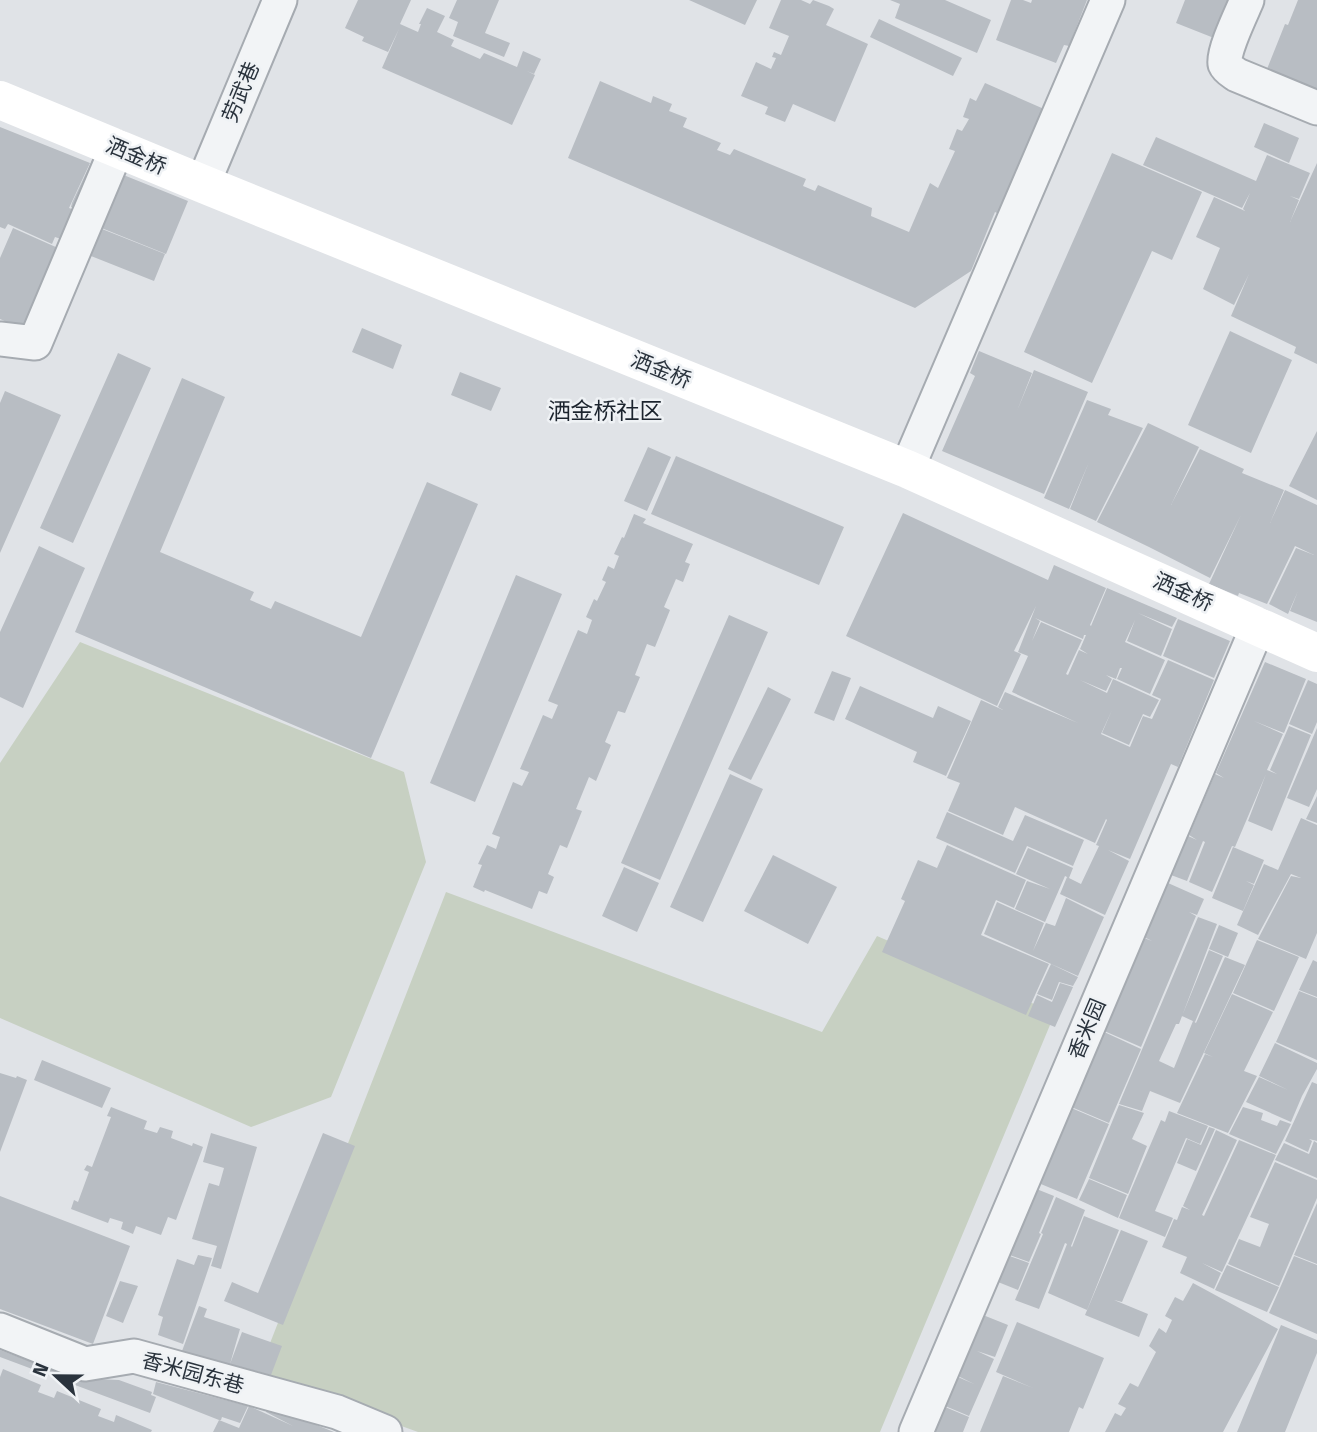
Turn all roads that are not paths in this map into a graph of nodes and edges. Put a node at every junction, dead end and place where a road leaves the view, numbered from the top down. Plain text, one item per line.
1 (280, 0) edge
2 (1108, 0) edge
3 (1247, 0) edge
4 (0, 100) edge
5 (1317, 108) edge
6 (117, 148) junction
7 (203, 184) junction
8 (0, 339) edge
9 (907, 469) junction
10 (1258, 626) junction
11 (1317, 653) edge
12 (0, 1330) edge
13 (385, 1432) edge
14 (916, 1432) edge

1 - 7 street, 劳武巷
2 - 9 street
3 - 5 street
4 - 6 street, 洒金桥
6 - 7 street, 洒金桥
6 - 8 street
7 - 9 street, 洒金桥
9 - 10 street, 洒金桥
10 - 11 street, 洒金桥
10 - 14 street, 香米园
12 - 13 street, 香米园东巷

